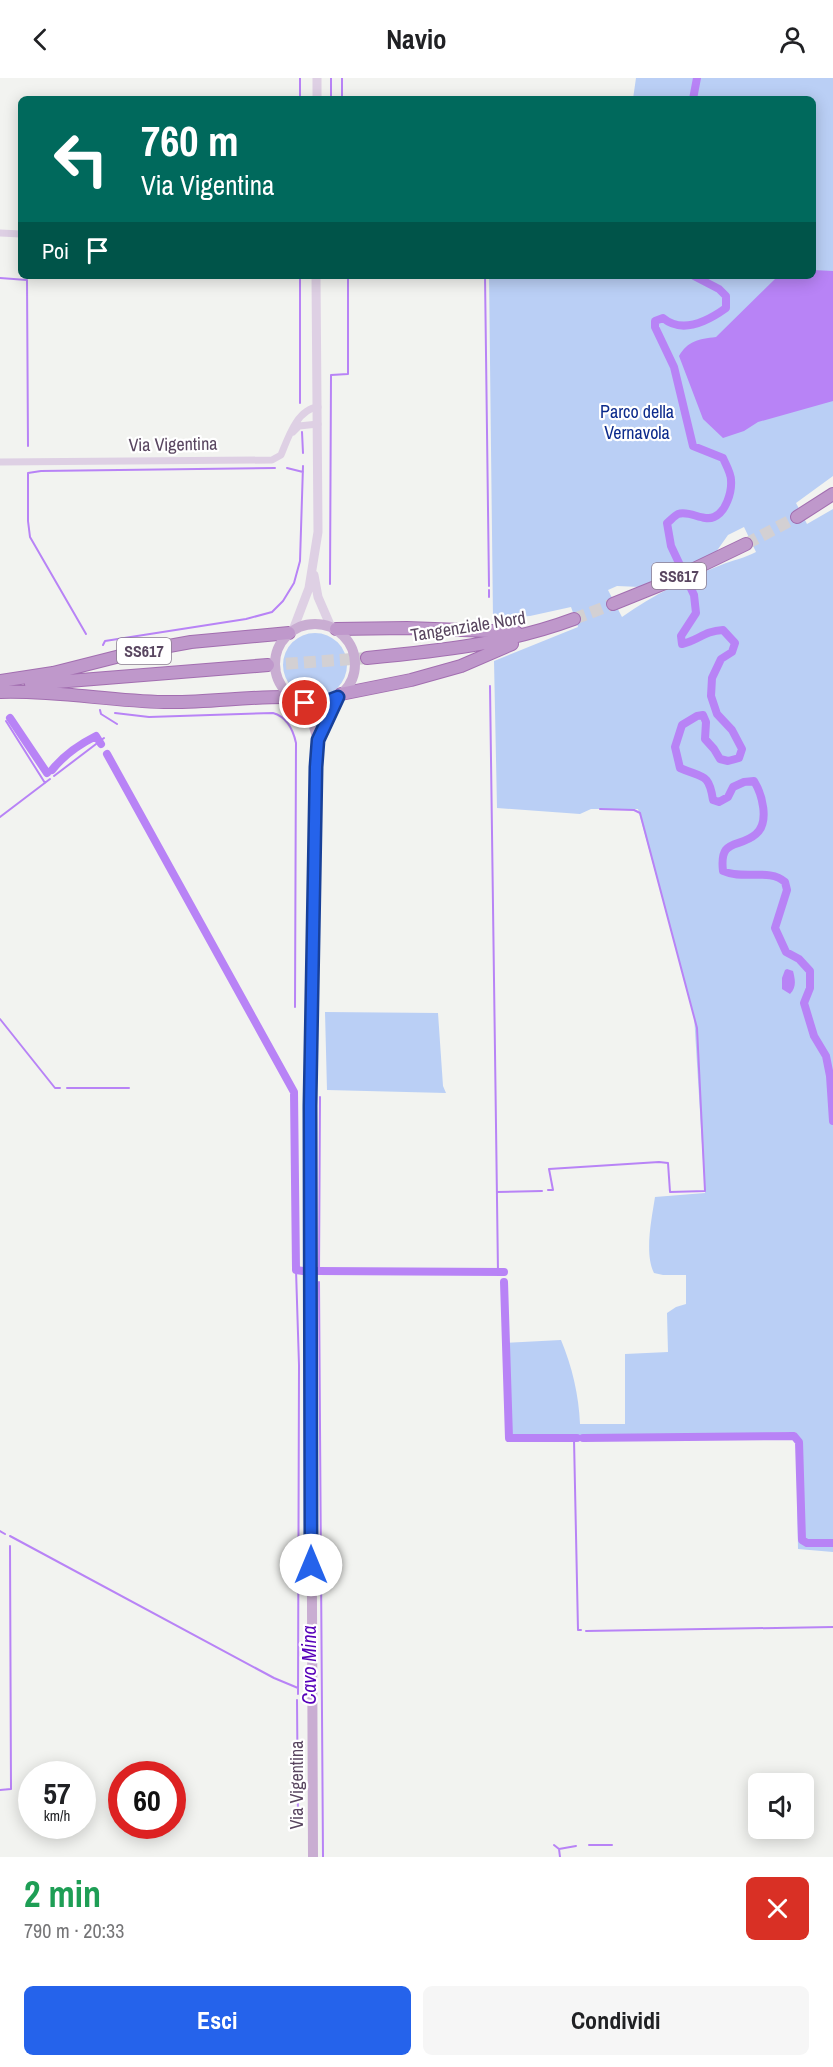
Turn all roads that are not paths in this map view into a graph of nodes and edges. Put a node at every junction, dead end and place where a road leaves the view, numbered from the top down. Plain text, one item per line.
1 (317, 78) edge
2 (317, 96) edge
3 (0, 233) edge
4 (18, 234) edge
5 (316, 279) edge
6 (318, 407) junction
7 (318, 424) junction
8 (291, 433) junction
9 (0, 462) edge
10 (833, 494) edge
11 (798, 517) tunnel mouth
12 (746, 544) tunnel mouth
13 (313, 571) junction
14 (613, 604) tunnel mouth
15 (574, 619) tunnel mouth
16 (333, 628) junction
17 (291, 632) junction
18 (541, 632) junction
19 (367, 658) tunnel mouth
20 (268, 664) tunnel mouth
21 (0, 681) edge
22 (0, 686) edge
23 (0, 692) edge
24 (339, 696) junction
25 (295, 698) junction
26 (318, 740) junction
27 (313, 1857) edge

1 - 2 street
3 - 4 street
5 - 6 street, Via Vigentina
6 - 7 street, Via Vigentina
6 - 8 street, Via Vigentina
7 - 8 street
7 - 13 street, Via Vigentina
8 - 9 street, Via Vigentina
10 - 11 highway
12 - 14 highway, SS617
13 - 16 street, Via Vigentina
13 - 17 street, Via Vigentina
15 - 18 highway, Tangenziale Nord
16 - 17 main road
16 - 18 highway
16 - 24 main road, Via Vigentina
17 - 21 highway, SS617
17 - 25 main road, Via Vigentina
18 - 19 highway, Tangenziale Nord
18 - 24 highway
20 - 22 highway, SS617
23 - 25 highway
24 - 25 main road
24 - 26 main road, Via Vigentina
25 - 26 main road, Via Vigentina
26 - 27 main road, Via Vigentina

